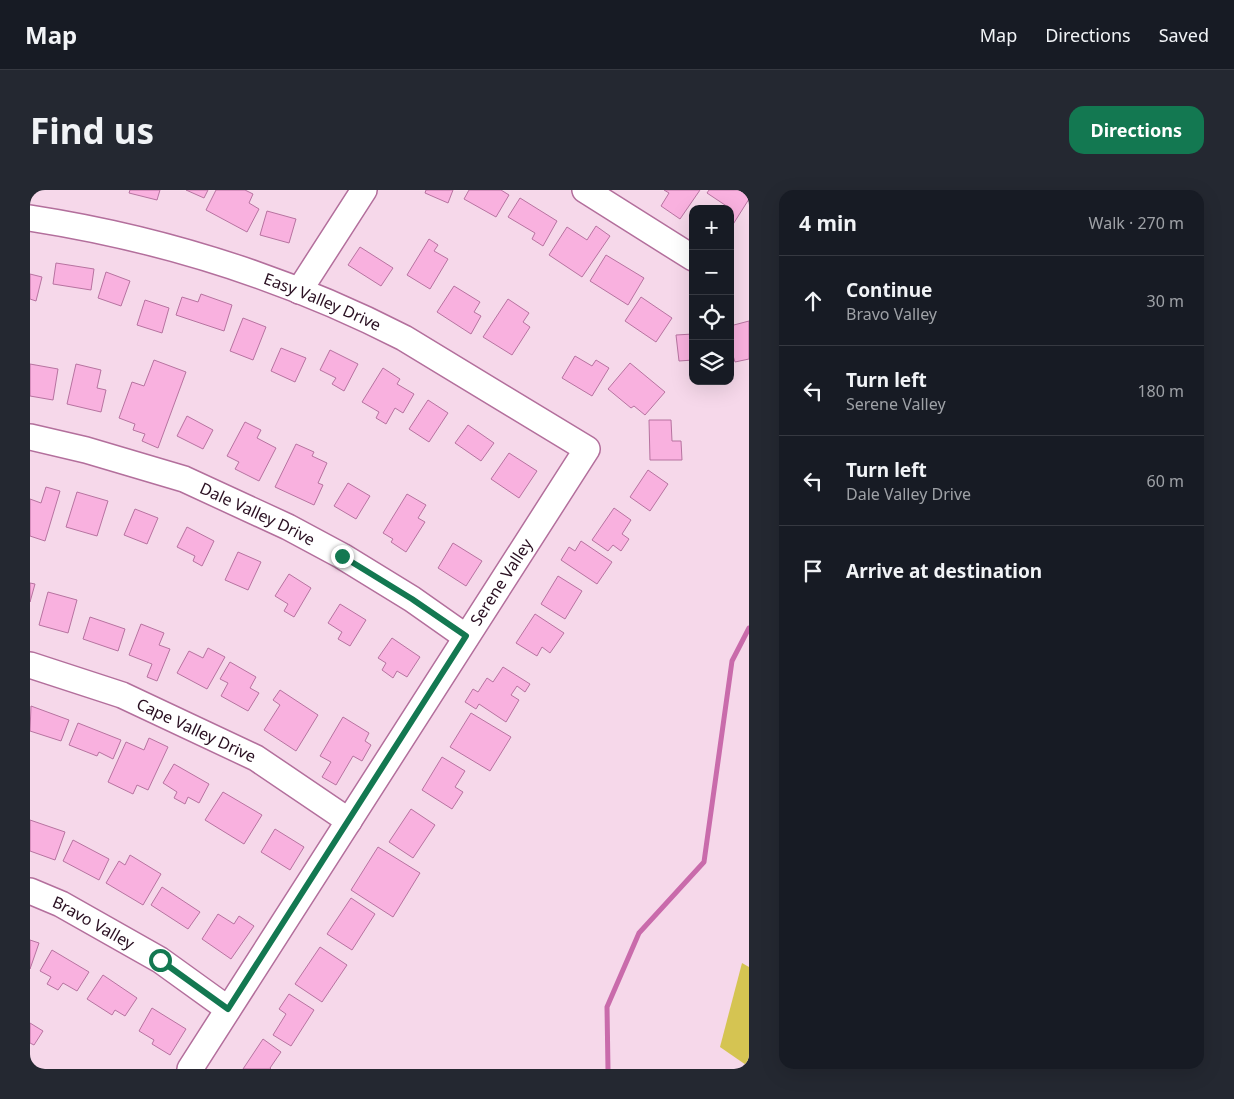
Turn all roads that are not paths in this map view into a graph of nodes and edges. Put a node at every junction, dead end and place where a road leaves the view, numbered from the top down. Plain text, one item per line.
1 (364, 190) edge
2 (585, 190) edge
3 (30, 218) edge
4 (689, 255) edge
5 (299, 291) junction
6 (30, 437) edge
7 (587, 449) joint
8 (466, 636) junction
9 (30, 665) edge
10 (349, 821) junction
11 (30, 891) edge
12 (228, 1009) junction
13 (190, 1069) edge

1 - 5 street
2 - 4 street
3 - 5 street, Easy Valley Drive
5 - 7 street, Easy Valley Drive
6 - 8 street, Dale Valley Drive
7 - 8 street, Serene Valley
8 - 10 street, Serene Valley
9 - 10 street, Cape Valley Drive
10 - 12 street, Serene Valley
11 - 12 street, Bravo Valley
12 - 13 street, Serene Valley

